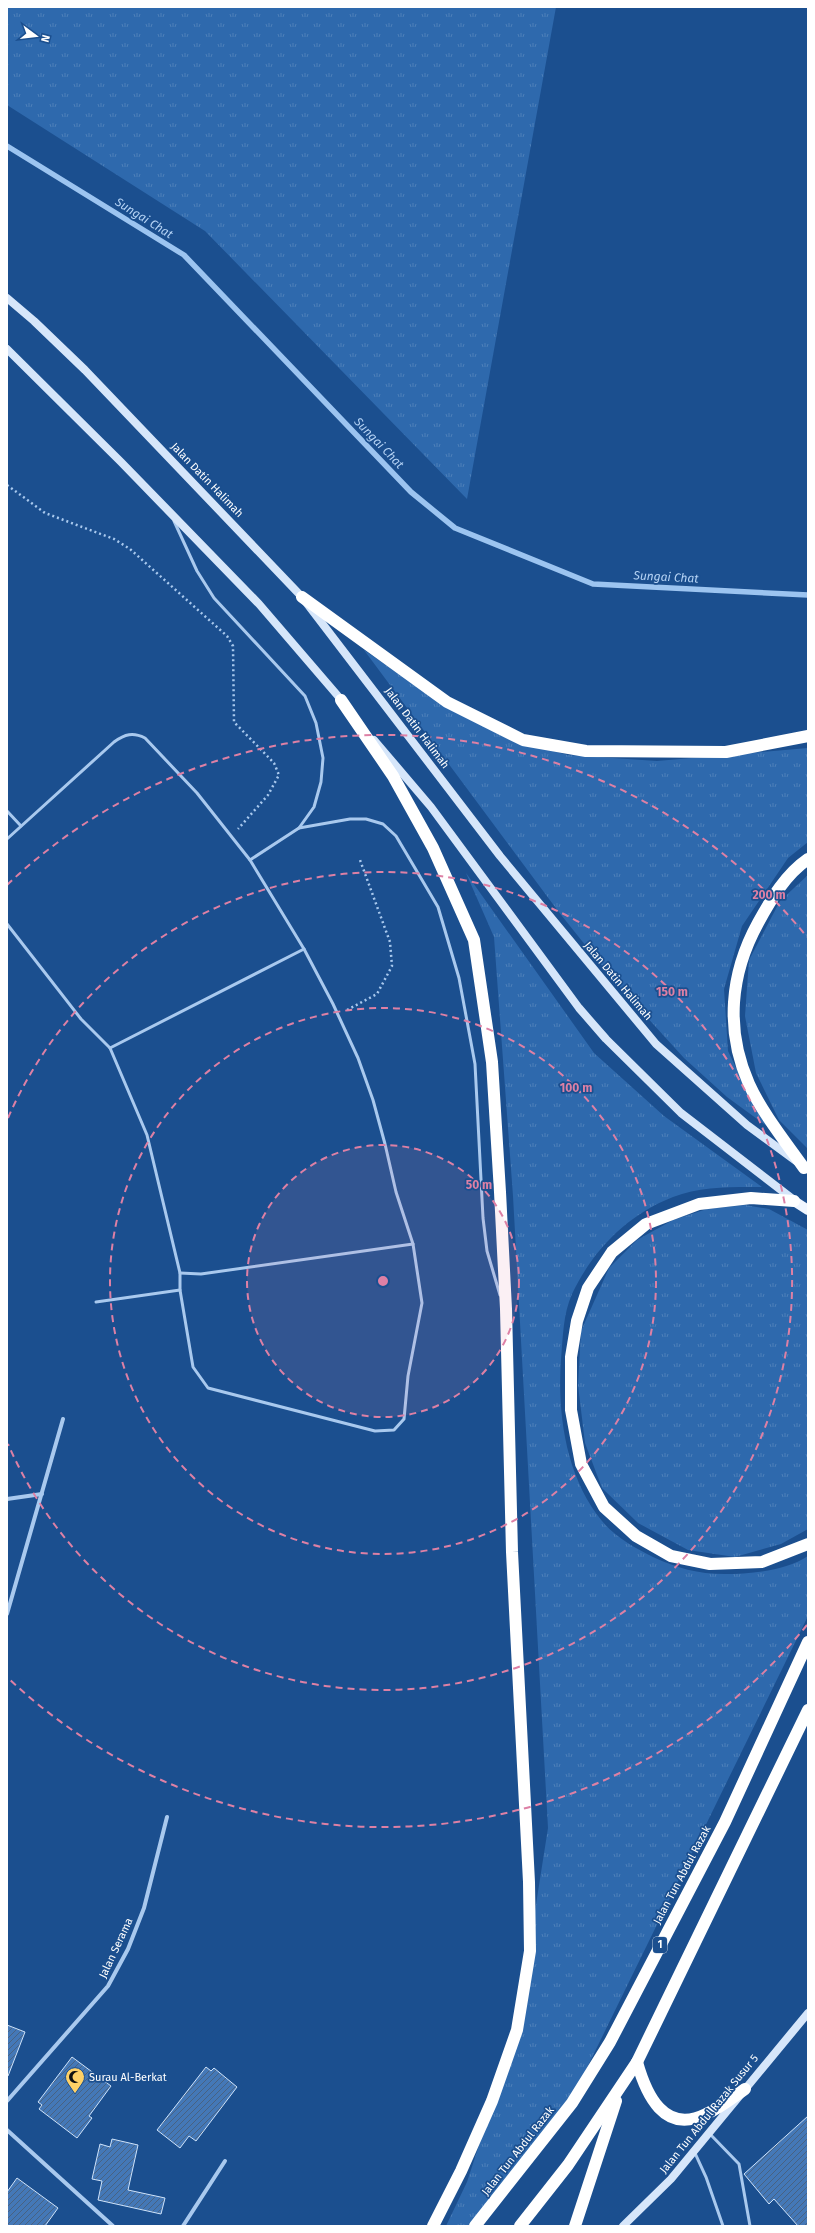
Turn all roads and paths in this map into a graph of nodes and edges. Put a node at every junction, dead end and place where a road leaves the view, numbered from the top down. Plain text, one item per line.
1 (7, 298) edge
2 (7, 349) edge
3 (7, 354) edge
4 (21, 361) junction
5 (7, 485) edge
6 (171, 513) junction
7 (302, 596) junction
8 (341, 700) junction
9 (808, 736) edge
10 (7, 811) edge
11 (21, 826) junction
12 (299, 828) junction
13 (232, 836) junction
14 (7, 839) edge
15 (808, 859) edge
16 (250, 860) junction
17 (360, 860) dead end
18 (7, 924) edge
19 (304, 949) junction
20 (338, 1014) junction
21 (110, 1048) junction
22 (806, 1169) edge
23 (794, 1201) junction
24 (808, 1210) edge
25 (413, 1244) junction
26 (180, 1273) junction
27 (180, 1290) junction
28 (96, 1302) dead end
29 (506, 1309) junction
30 (63, 1419) dead end
31 (42, 1494) junction
32 (7, 1499) edge
33 (808, 1544) edge
34 (7, 1614) edge
35 (808, 1642) edge
36 (808, 1710) edge
37 (167, 1817) dead end
38 (808, 2013) edge
39 (638, 2062) junction
40 (621, 2087) junction
41 (745, 2089) junction
42 (7, 2101) edge
43 (7, 2130) edge
44 (709, 2133) junction
45 (694, 2152) junction
46 (225, 2161) dead end
47 (113, 2226) edge
48 (183, 2226) edge
49 (433, 2226) edge
50 (475, 2226) edge
51 (520, 2226) edge
52 (575, 2226) edge
53 (623, 2226) edge
54 (723, 2226) edge
55 (750, 2226) edge

1 - 7 main road, Jalan Datin Halimah
2 - 4 main road
3 - 4 street
4 - 6 main road
5 - 13 path
6 - 8 main road
6 - 12 lane
7 - 9 highway
7 - 22 main road, Jalan Datin Halimah
8 - 23 main road
8 - 29 highway
10 - 11 lane
11 - 13 lane
11 - 14 lane
12 - 16 lane
12 - 29 lane
13 - 16 lane
15 - 22 highway
16 - 19 lane
17 - 20 path
18 - 21 lane
19 - 20 lane
19 - 21 lane
20 - 25 lane
21 - 26 lane
23 - 24 main road
23 - 33 highway
25 - 26 lane
25 - 27 lane
26 - 27 lane
27 - 28 lane
29 - 49 highway
30 - 31 street
31 - 32 street
31 - 34 street
35 - 50 highway, Jalan Tun Abdul Razak / 1
36 - 39 highway
37 - 42 street, Jalan Serama
38 - 41 main road, Jalan Tun Abdul Razak Susur 5
39 - 40 highway
39 - 41 highway
40 - 51 highway
40 - 52 highway
41 - 44 main road, Jalan Tun Abdul Razak Susur 5
43 - 47 street
44 - 45 main road, Jalan Tun Abdul Razak Susur 5
44 - 55 lane
45 - 53 main road, Jalan Tun Abdul Razak Susur 5
45 - 54 lane
46 - 48 street

